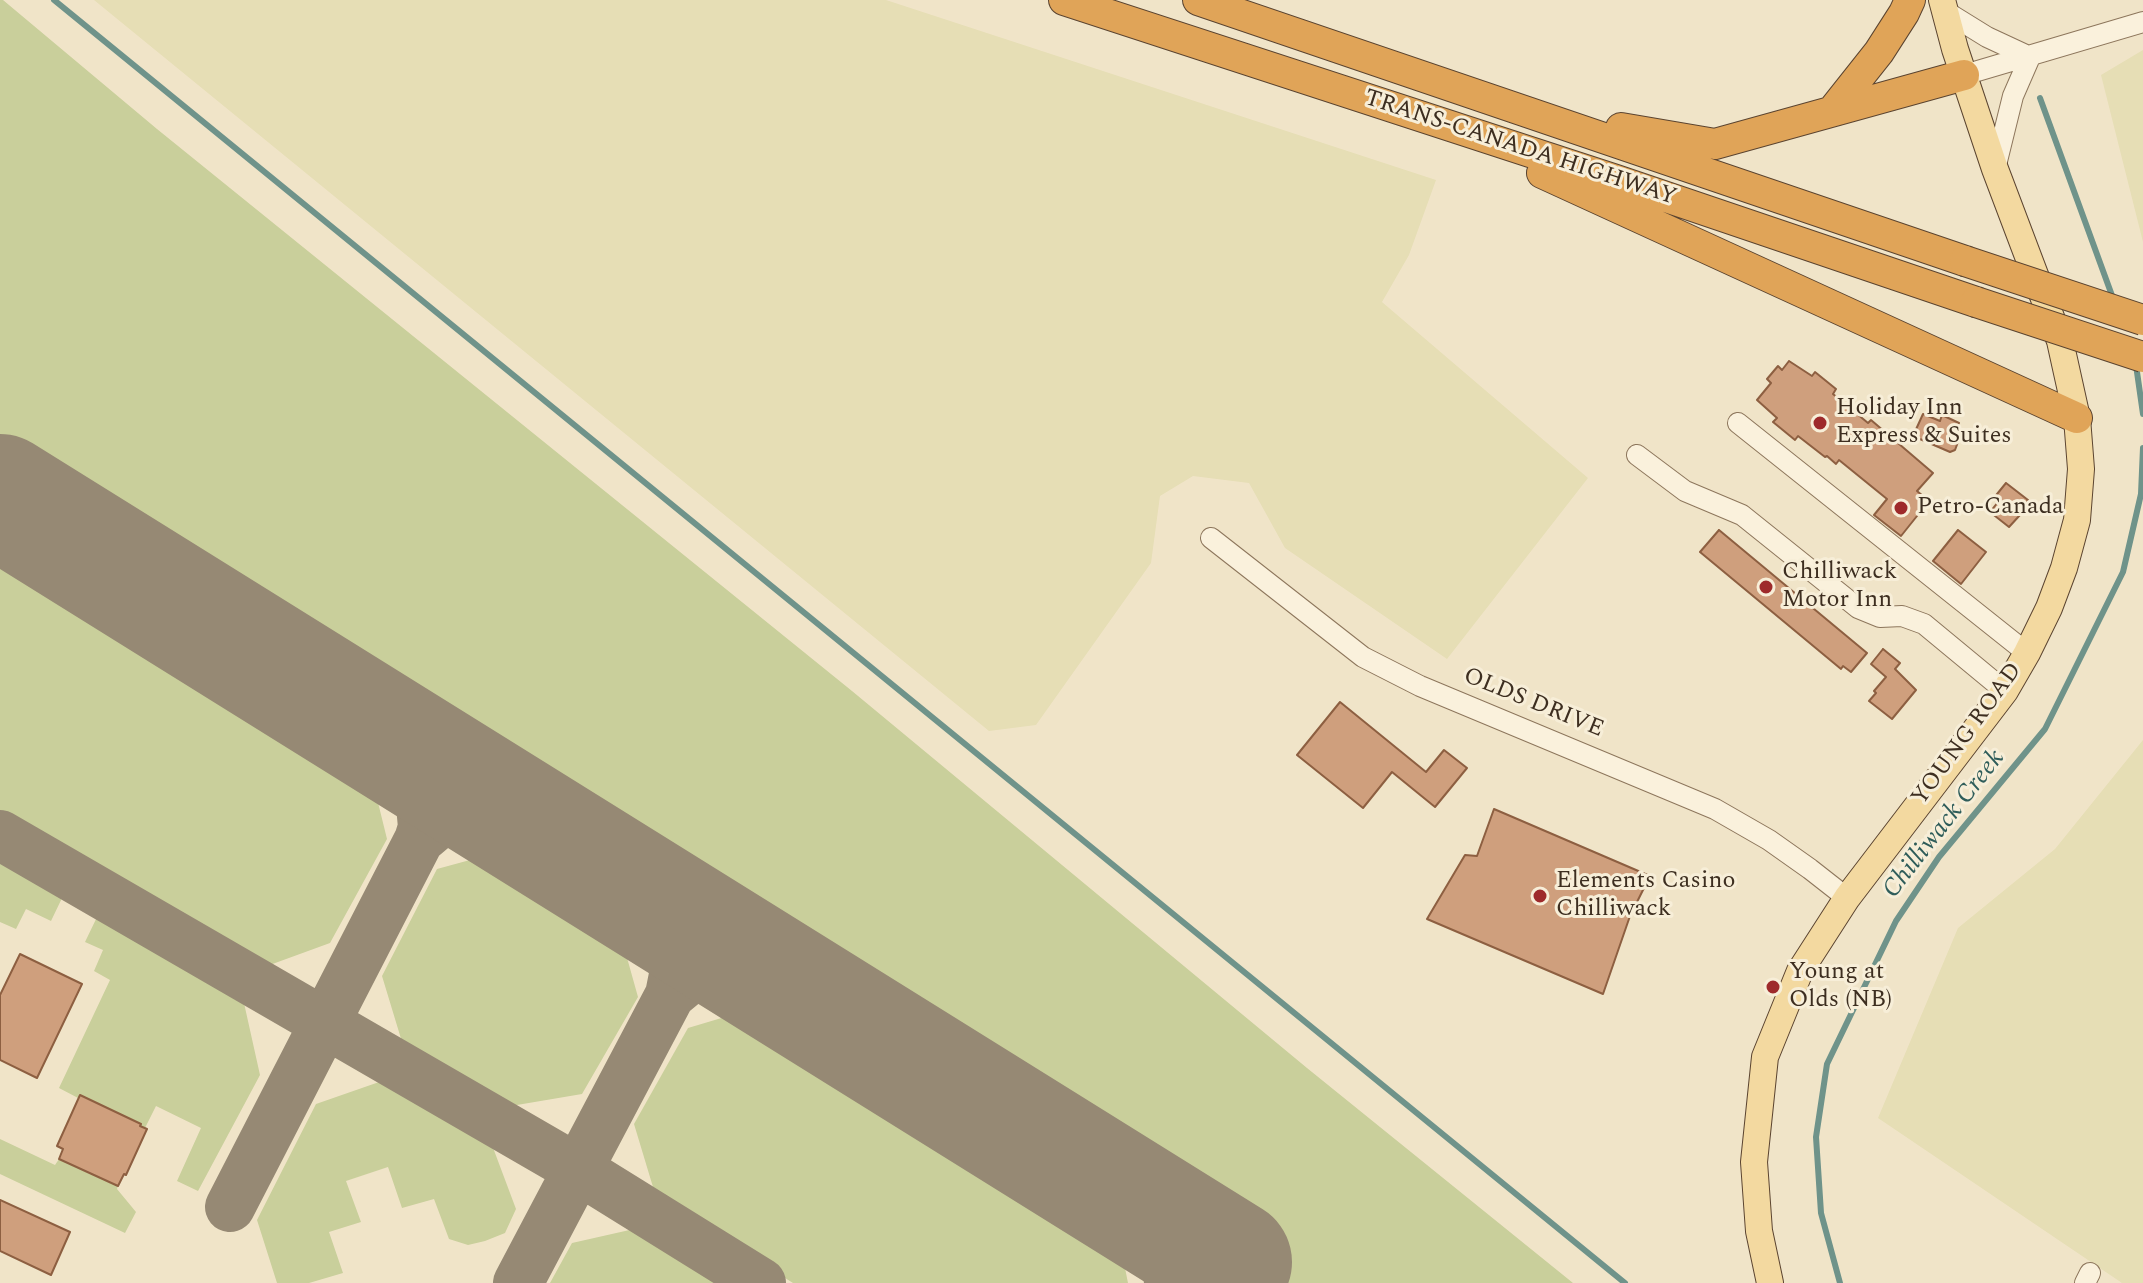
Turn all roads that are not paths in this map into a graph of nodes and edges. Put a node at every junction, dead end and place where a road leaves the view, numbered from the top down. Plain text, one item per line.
1 (1064, 0) edge
2 (1198, 0) edge
3 (1910, 0) edge
4 (1943, 6) edge
5 (2143, 22) edge
6 (1289, 30) junction
7 (2030, 57) junction
8 (1275, 70) junction
9 (1964, 75) junction
10 (1833, 110) junction
11 (1995, 169) junction
12 (2143, 320) edge
13 (2143, 357) edge
14 (2077, 418) junction
15 (1738, 423) dead end
16 (1637, 455) dead end
17 (1211, 538) dead end
18 (2027, 653) junction
19 (2005, 691) junction
20 (1847, 898) junction
21 (1770, 1283) edge

1 - 8 highway, TRANS-CANADA HIGHWAY
2 - 6 highway, TRANS-CANADA HIGHWAY
3 - 10 highway
4 - 7 street
4 - 9 main road, YOUNG ROAD
5 - 7 street
6 - 10 highway
6 - 12 highway, TRANS-CANADA HIGHWAY, bridge
7 - 9 street
7 - 11 street
8 - 13 highway, TRANS-CANADA HIGHWAY, bridge
8 - 14 highway
9 - 10 highway
9 - 11 main road, YOUNG ROAD
11 - 14 main road, YOUNG ROAD
14 - 18 main road, YOUNG ROAD
15 - 18 street
16 - 19 street
17 - 20 street, OLDS DRIVE
18 - 19 main road, YOUNG ROAD
19 - 20 main road, YOUNG ROAD
20 - 21 main road, YOUNG ROAD

